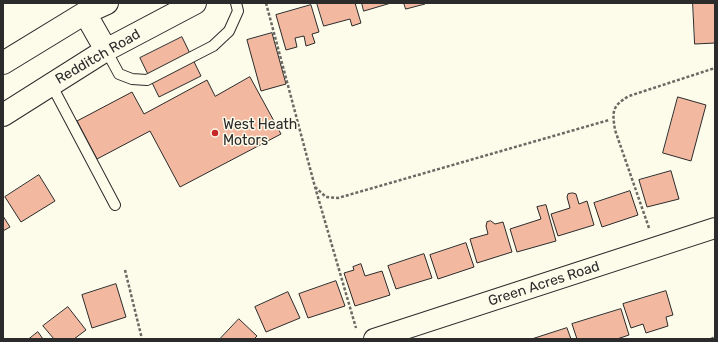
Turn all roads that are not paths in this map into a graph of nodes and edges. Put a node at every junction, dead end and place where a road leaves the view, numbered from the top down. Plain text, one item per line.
1 (107, 3) edge
2 (195, 3) edge
3 (236, 3) edge
4 (85, 14) junction
5 (106, 50) junction
6 (3, 63) edge
7 (51, 84) junction
8 (3, 115) edge
9 (115, 205) dead end
10 (715, 228) edge
11 (365, 336) edge

1 - 4 highway
2 - 5 highway, Redditch Road
3 - 5 lane
4 - 5 highway
4 - 6 highway
5 - 7 highway, Redditch Road
7 - 8 highway, Redditch Road
7 - 9 lane
10 - 11 street, Green Acres Road

